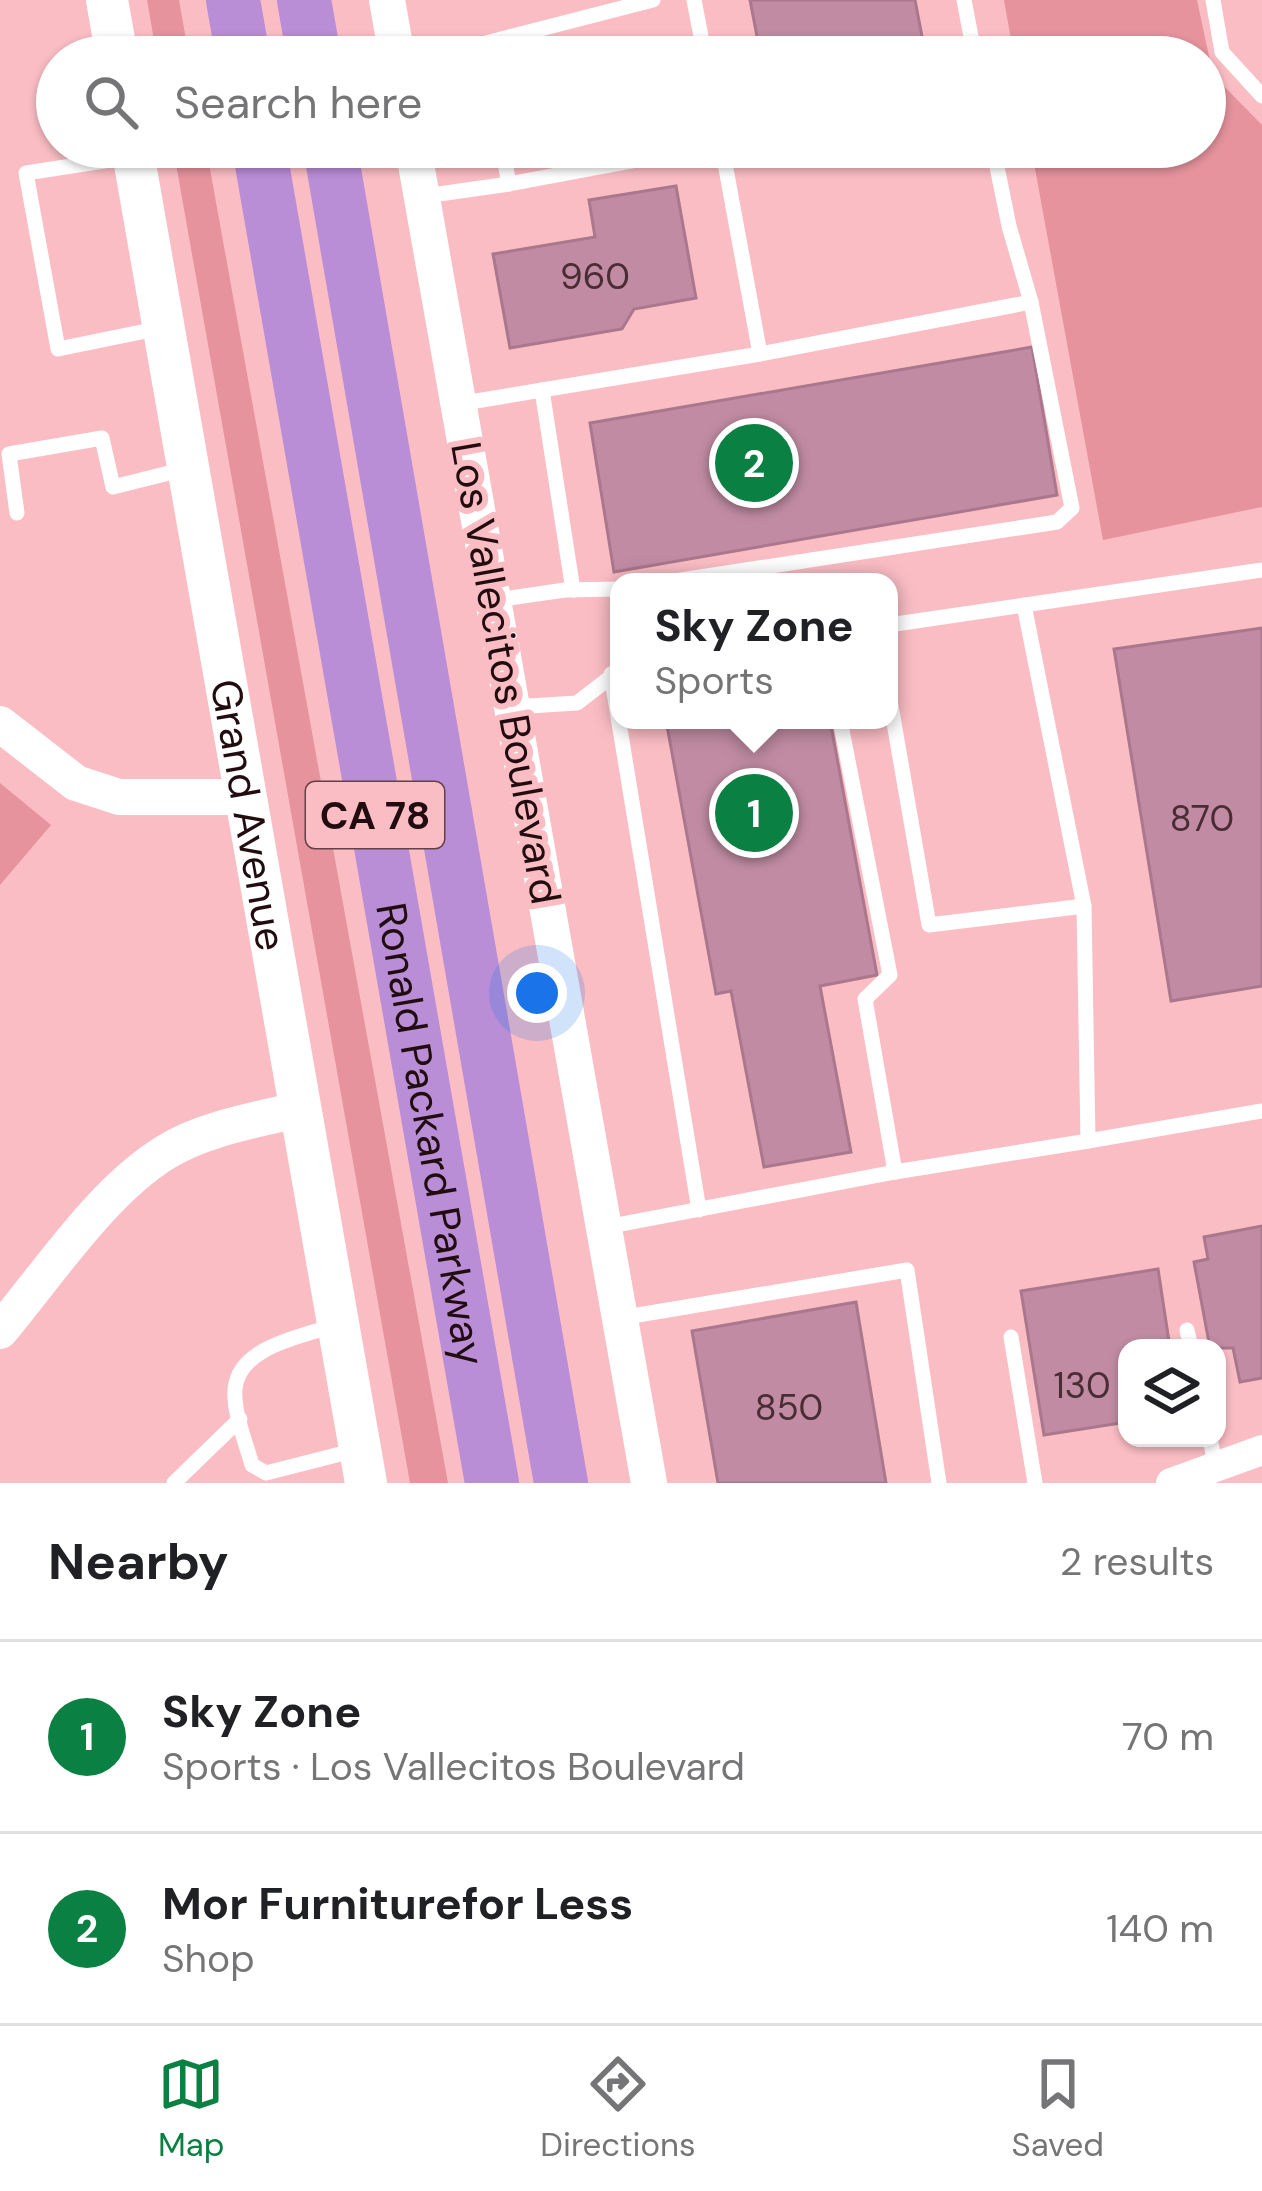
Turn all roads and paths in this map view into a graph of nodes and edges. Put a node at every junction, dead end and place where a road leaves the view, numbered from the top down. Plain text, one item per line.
1 (107, 0) edge
2 (233, 0) edge
3 (304, 0) edge
4 (387, 0) edge
5 (653, 0) edge
6 (694, 0) edge
7 (964, 0) edge
8 (1213, 0) edge
9 (113, 36) edge
10 (239, 36) edge
11 (310, 36) edge
12 (393, 36) edge
13 (513, 36) edge
14 (701, 36) edge
15 (971, 36) edge
16 (1219, 36) edge
17 (1226, 56) edge
18 (1262, 96) edge
19 (51, 168) edge
20 (136, 168) edge
21 (263, 168) edge
22 (334, 168) edge
23 (417, 168) edge
24 (506, 168) edge
25 (595, 168) edge
26 (726, 168) edge
27 (997, 168) edge
28 (509, 184) junction
29 (422, 196) junction
30 (1031, 302) junction
31 (164, 327) junction
32 (760, 354) junction
33 (542, 390) junction
34 (458, 404) junction
35 (188, 468) junction
36 (17, 513) dead end
37 (1262, 570) edge
38 (726, 573) edge
39 (610, 589) edge
40 (573, 590) junction
41 (493, 601) junction
42 (1024, 605) junction
43 (898, 624) edge
44 (610, 678) edge
45 (512, 707) junction
46 (0, 724) edge
47 (624, 729) edge
48 (842, 729) edge
49 (895, 729) edge
50 (245, 797) junction
51 (1084, 906) junction
52 (301, 1108) junction
53 (1262, 1111) edge
54 (1088, 1141) junction
55 (895, 1172) junction
56 (699, 1210) junction
57 (604, 1228) junction
58 (620, 1318) junction
59 (338, 1324) junction
60 (1187, 1330) dead end
61 (0, 1331) edge
62 (1011, 1337) dead end
63 (1189, 1339) edge
64 (241, 1419) junction
65 (1262, 1450) edge
66 (1213, 1451) edge
67 (363, 1466) edge
68 (174, 1483) edge
69 (492, 1483) edge
70 (562, 1483) edge
71 (649, 1483) edge
72 (940, 1483) edge
73 (1035, 1483) edge
74 (1171, 1483) edge

1 - 9 main road
2 - 10 highway
3 - 11 highway
4 - 12 street
5 - 13 lane
6 - 14 lane
7 - 15 lane
8 - 16 lane
17 - 18 lane
19 - 31 lane
20 - 31 main road, Grand Avenue
21 - 69 highway, Ronald Packard Parkway / CA 78
22 - 70 highway, Ronald Packard Parkway / CA 78
23 - 29 street, Los Vallecitos Boulevard
24 - 28 lane
25 - 28 lane
26 - 32 lane
27 - 30 lane
28 - 29 lane
29 - 34 street, Los Vallecitos Boulevard
30 - 32 lane
30 - 38 lane
31 - 35 main road, Grand Avenue
32 - 33 lane
33 - 34 lane
33 - 40 lane
34 - 41 street, Los Vallecitos Boulevard
35 - 36 lane
35 - 50 main road, Grand Avenue
37 - 42 lane
39 - 40 lane
40 - 41 lane
41 - 45 street, Los Vallecitos Boulevard
42 - 43 lane
42 - 51 lane
44 - 45 lane
45 - 57 street, Los Vallecitos Boulevard
46 - 50 street
47 - 56 lane
48 - 55 lane
49 - 51 lane
50 - 52 main road, Grand Avenue
51 - 54 lane
52 - 59 main road, Grand Avenue
52 - 61 street
53 - 54 lane
54 - 55 lane
55 - 56 lane
56 - 57 lane
57 - 58 street, Los Vallecitos Boulevard
58 - 71 street, Los Vallecitos Boulevard
58 - 72 lane
59 - 64 lane
59 - 67 main road, Grand Avenue
60 - 63 lane
62 - 73 lane
64 - 67 lane
64 - 68 lane
65 - 66 street
66 - 74 street

